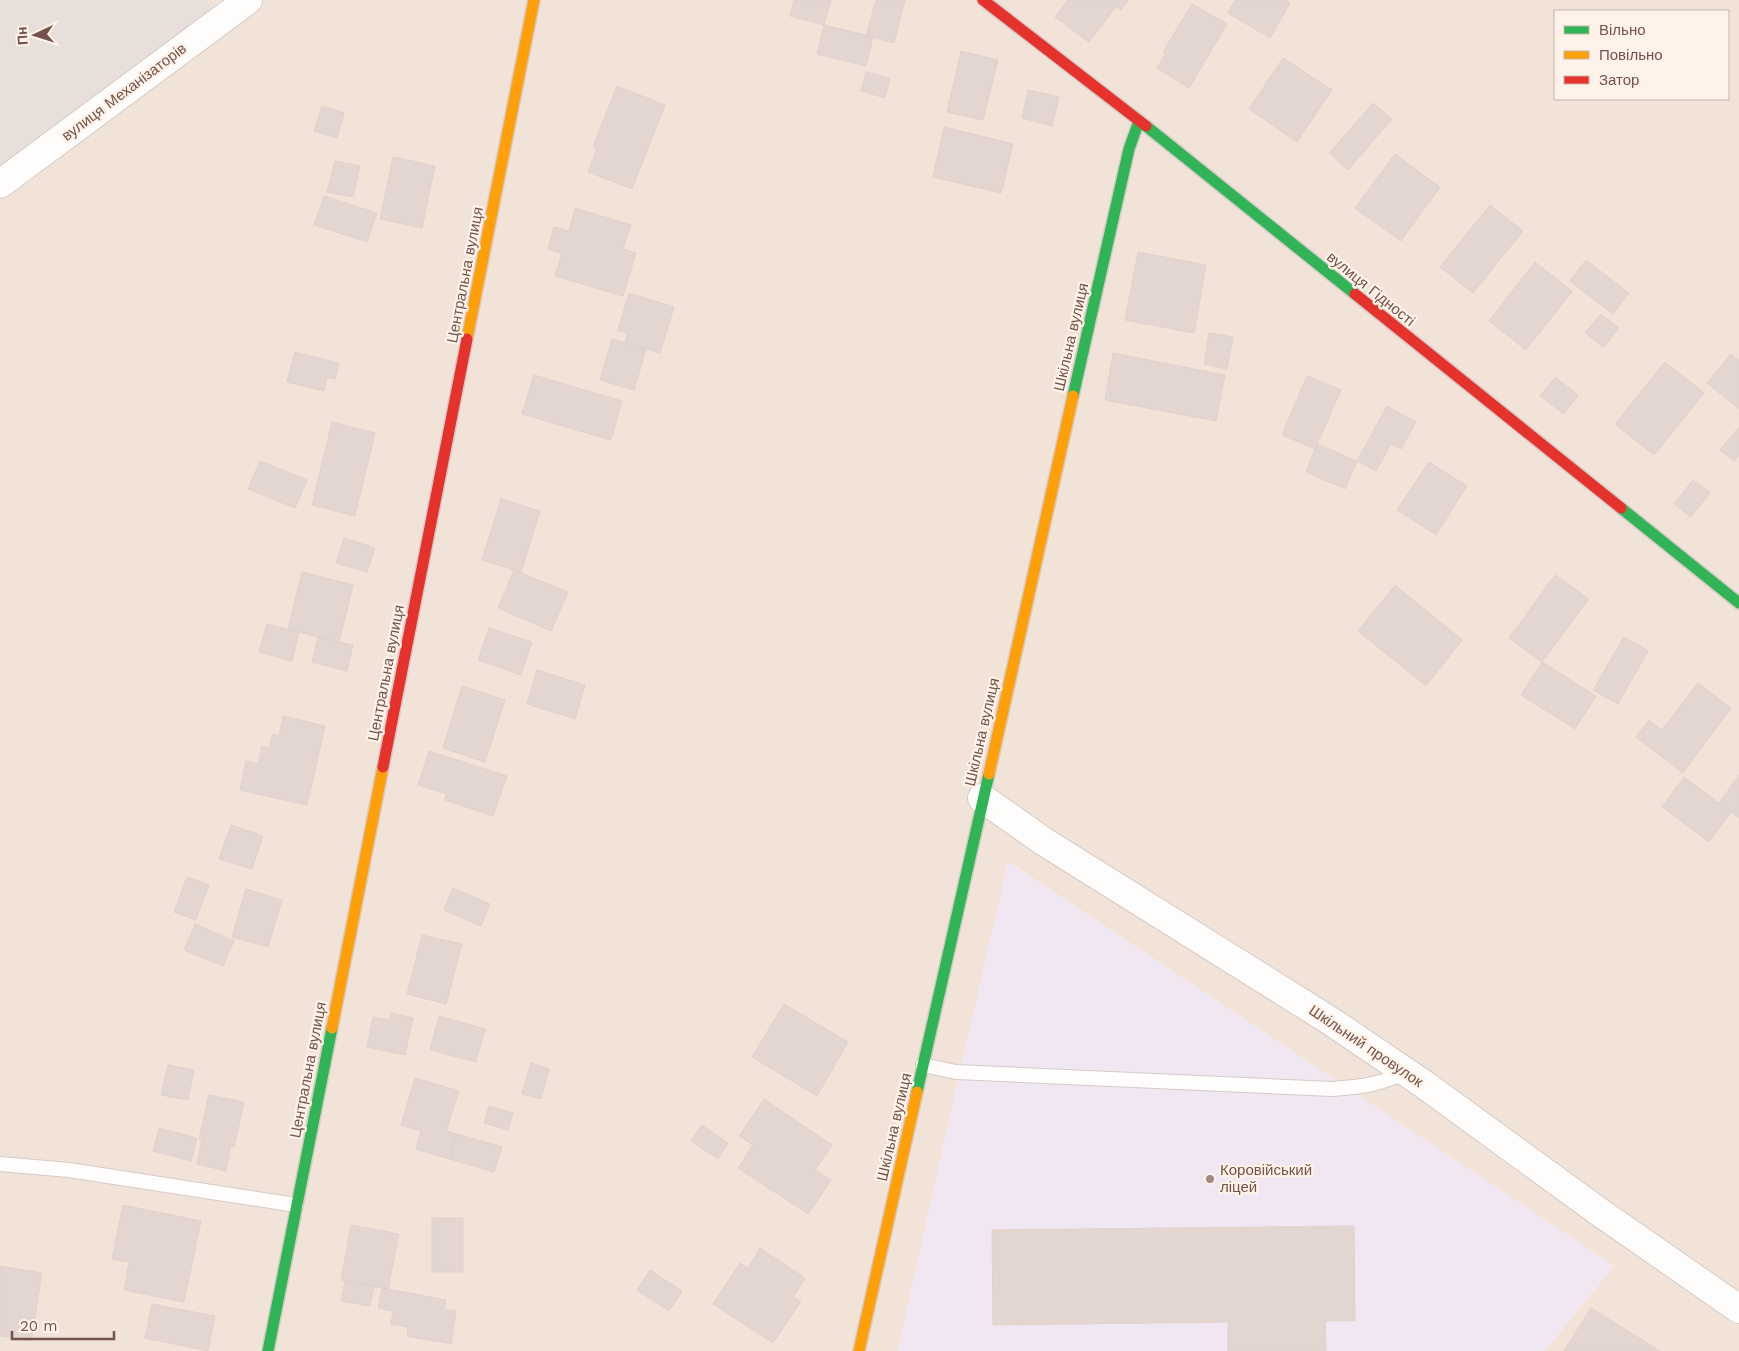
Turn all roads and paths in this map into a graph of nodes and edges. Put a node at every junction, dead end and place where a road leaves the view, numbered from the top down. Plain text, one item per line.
1 (248, 0) edge
2 (534, 0) edge
3 (983, 0) edge
4 (1139, 121) junction
5 (0, 184) edge
6 (1739, 603) edge
7 (982, 798) junction
8 (924, 1065) junction
9 (1406, 1072) junction
10 (0, 1164) edge
11 (296, 1205) junction
12 (1739, 1309) edge
13 (268, 1351) edge
14 (859, 1351) edge

1 - 5 street, вулиця Механізаторів
2 - 11 street, Центральна вулиця
3 - 4 street, вулиця Гідності
4 - 6 street, вулиця Гідності
4 - 7 street, Шкільна вулиця
7 - 8 street, Шкільна вулиця
7 - 9 street, Шкільний провулок
8 - 9 lane
8 - 14 street, Шкільна вулиця
9 - 12 street, Шкільний провулок
10 - 11 lane
11 - 13 street, Центральна вулиця

